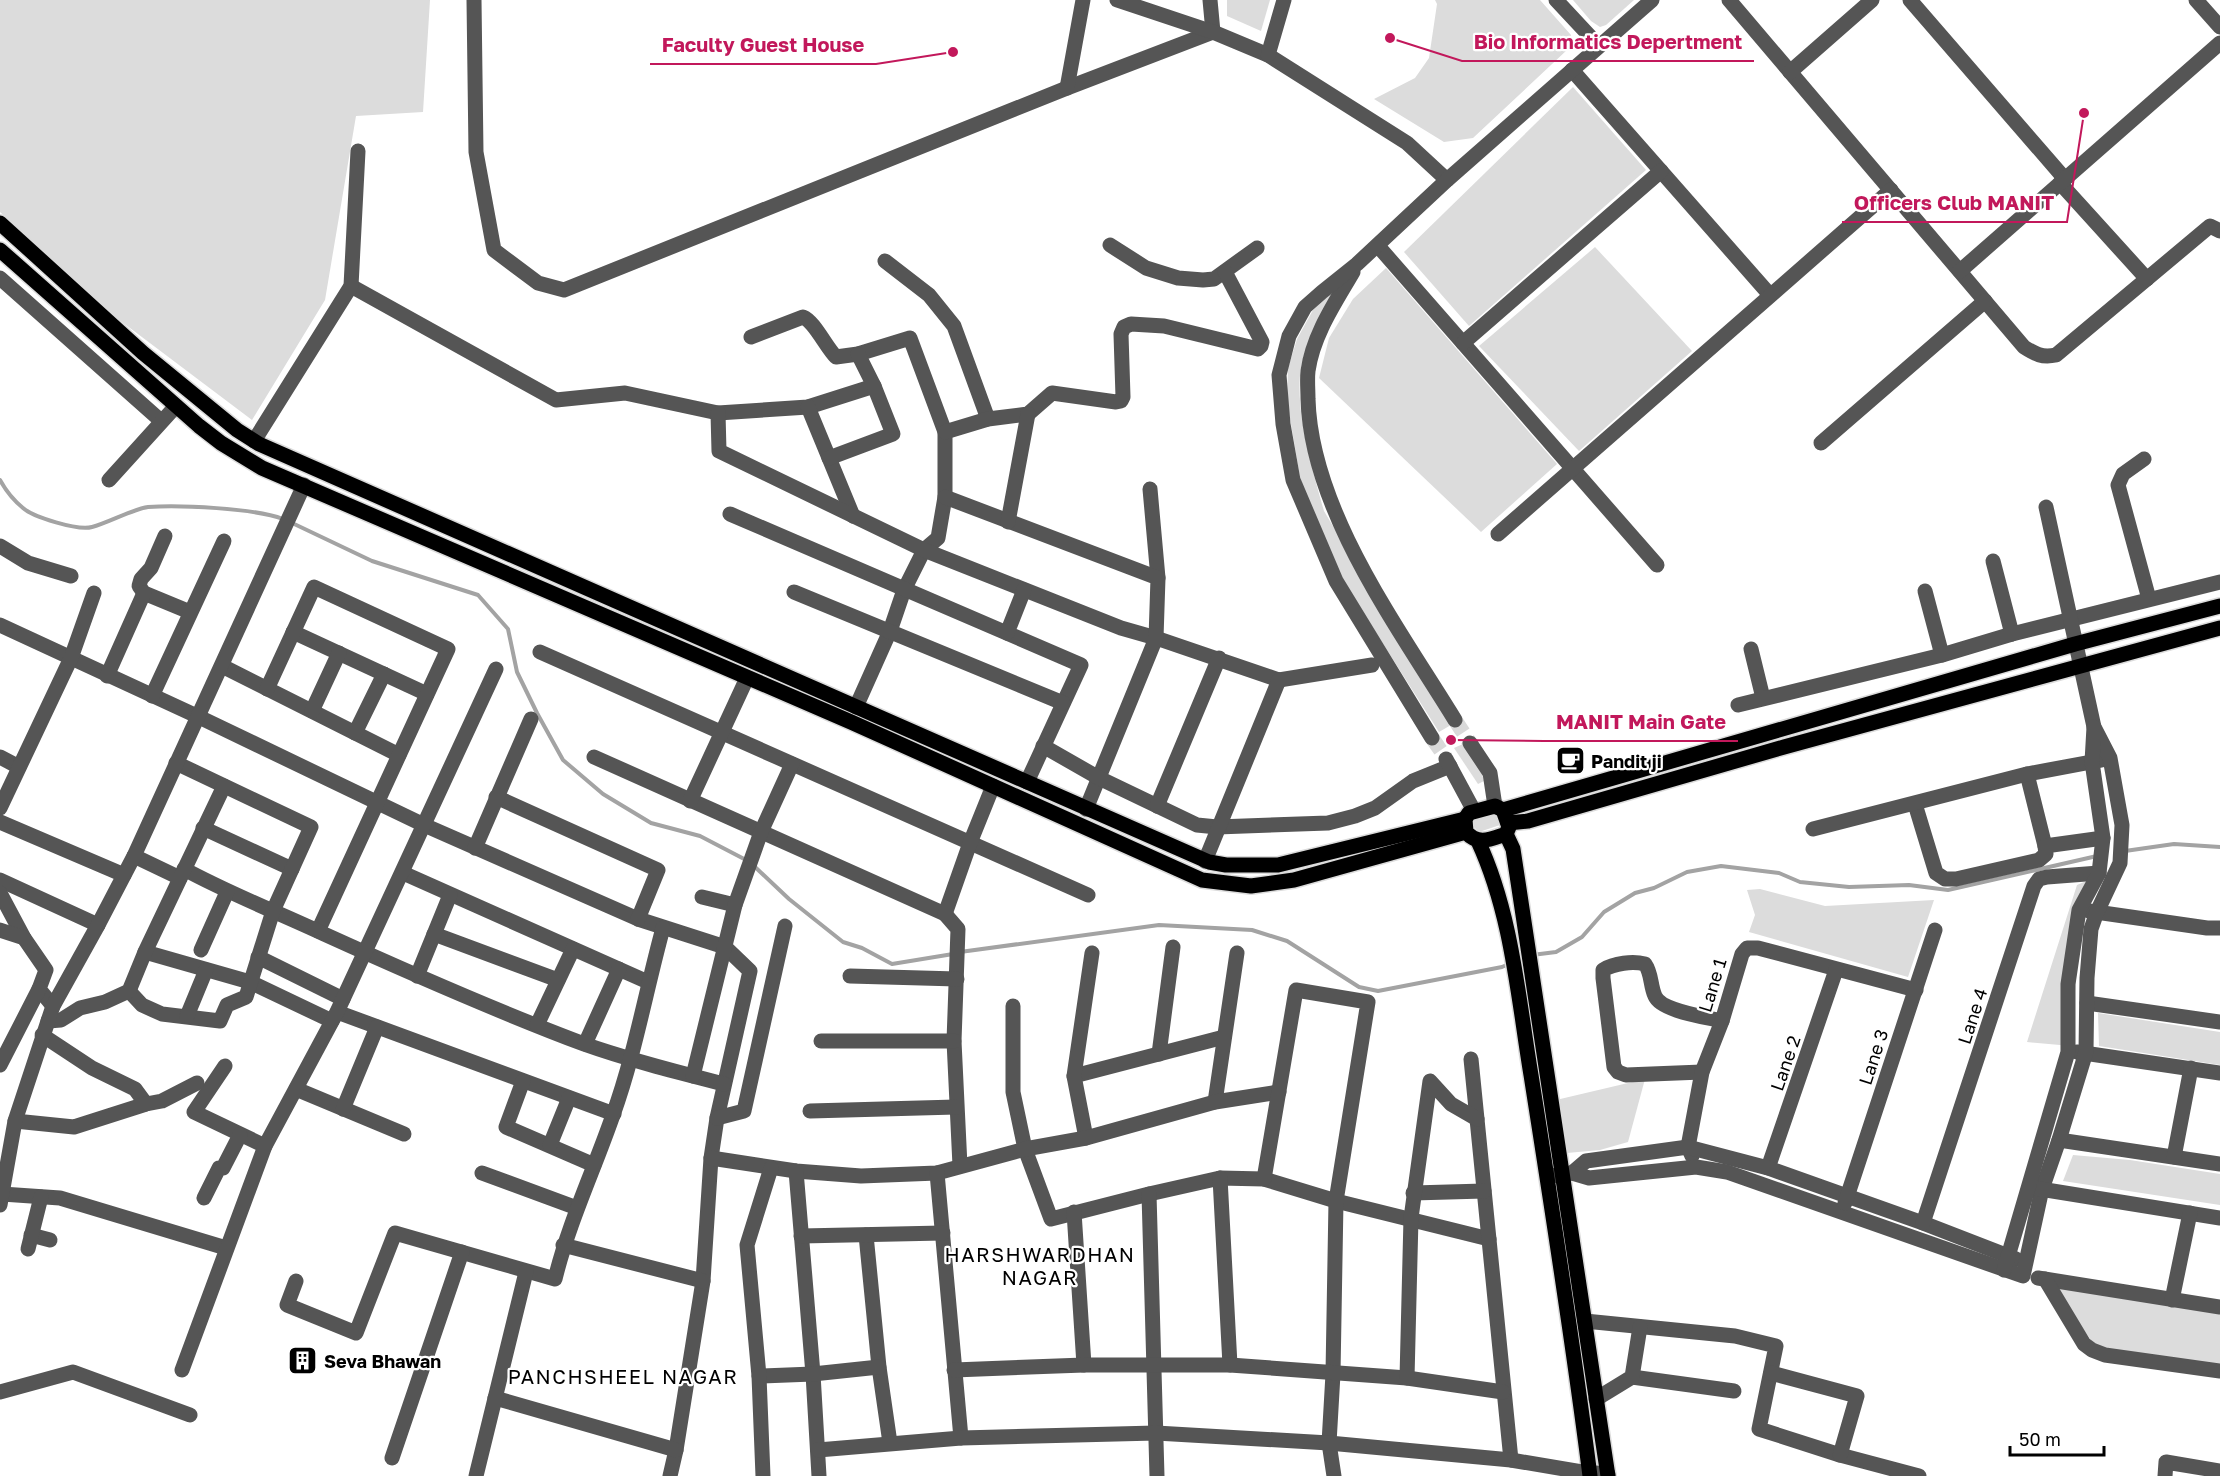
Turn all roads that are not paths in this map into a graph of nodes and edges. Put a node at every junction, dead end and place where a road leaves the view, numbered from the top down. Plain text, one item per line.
1 (474, 0) edge
2 (1083, 0) edge
3 (1117, 0) edge
4 (1210, 0) edge
5 (1284, 0) edge
6 (1556, 0) edge
7 (1652, 0) edge
8 (1729, 0) edge
9 (1872, 0) edge
10 (1910, 0) edge
11 (2196, 0) edge
12 (2220, 27) edge
13 (1213, 32) junction
14 (2220, 43) edge
15 (1599, 46) junction
16 (1268, 55) junction
17 (1572, 70) junction
18 (1790, 72) junction
19 (1067, 88) junction
20 (358, 151) dead end
21 (1661, 171) junction
22 (1447, 180) junction
23 (2062, 181) junction
24 (1891, 190) junction
25 (0, 223) edge
26 (2220, 231) edge
27 (1110, 245) dead end
28 (1378, 246) junction
29 (1257, 248) dead end
30 (0, 250) edge
31 (885, 261) dead end
32 (1357, 264) junction
33 (1960, 271) junction
34 (1226, 272) junction
35 (2147, 279) junction
36 (2, 285) edge
37 (351, 286) junction
38 (79, 295) junction
39 (1770, 295) junction
40 (1985, 301) junction
41 (69, 311) junction
42 (751, 337) dead end
43 (1463, 343) junction
44 (858, 354) junction
45 (874, 386) junction
46 (176, 406) junction
47 (808, 407) junction
48 (718, 413) junction
49 (1028, 414) junction
50 (987, 419) junction
51 (160, 420) junction
52 (945, 432) junction
53 (254, 441) junction
54 (1821, 444) dead end
55 (829, 458) junction
56 (2144, 459) dead end
57 (1573, 469) junction
58 (109, 480) dead end
59 (304, 485) junction
60 (1150, 489) dead end
61 (945, 497) junction
62 (2046, 507) dead end
63 (730, 514) dead end
64 (853, 516) junction
65 (1008, 522) junction
66 (1498, 534) dead end
67 (165, 536) dead end
68 (224, 541) dead end
69 (0, 546) edge
70 (924, 550) junction
71 (1993, 561) dead end
72 (1657, 565) dead end
73 (71, 576) dead end
74 (1158, 578) junction
75 (2220, 582) edge
76 (904, 590) junction
77 (1024, 590) junction
78 (1925, 591) dead end
79 (794, 592) dead end
80 (93, 593) dead end
81 (144, 593) junction
82 (2149, 599) junction
83 (2220, 606) edge
84 (190, 612) junction
85 (2072, 620) junction
86 (0, 625) edge
87 (2220, 628) edge
88 (890, 631) junction
89 (293, 632) junction
90 (1007, 633) junction
91 (2012, 634) junction
92 (1156, 638) junction
93 (2075, 644) junction
94 (1752, 649) dead end
95 (540, 652) dead end
96 (339, 653) junction
97 (1942, 655) junction
98 (71, 658) junction
99 (1219, 658) junction
100 (1372, 665) dead end
101 (222, 666) junction
102 (2081, 666) junction
103 (496, 669) dead end
104 (384, 674) junction
105 (107, 676) junction
106 (747, 678) junction
107 (1279, 680) junction
108 (267, 689) junction
109 (427, 694) junction
110 (152, 696) junction
111 (1763, 698) junction
112 (1063, 703) junction
113 (1738, 705) dead end
114 (856, 707) junction
115 (312, 711) junction
116 (199, 717) junction
117 (531, 719) dead end
118 (1455, 720) tunnel mouth
119 (2094, 727) junction
120 (355, 733) junction
121 (723, 733) junction
122 (1432, 738) tunnel mouth
123 (1470, 743) tunnel mouth
124 (1043, 746) junction
125 (399, 755) junction
126 (0, 757) edge
127 (594, 757) dead end
128 (2110, 758) junction
129 (2092, 762) junction
130 (176, 763) junction
131 (792, 764) junction
132 (19, 767) junction
133 (2027, 774) junction
134 (1099, 778) junction
135 (1027, 782) junction
136 (224, 786) junction
137 (993, 786) junction
138 (496, 797) junction
139 (690, 801) junction
140 (378, 803) junction
141 (1915, 804) junction
142 (1156, 806) junction
143 (0, 808) edge
144 (1086, 809) junction
145 (1503, 818) junction
146 (0, 822) edge
147 (424, 825) junction
148 (1471, 826) junction
149 (1217, 827) junction
150 (203, 828) junction
151 (1813, 829) dead end
152 (761, 832) junction
153 (2103, 841) junction
154 (970, 843) junction
155 (2045, 846) junction
156 (476, 848) junction
157 (134, 856) junction
158 (1205, 861) junction
159 (2100, 868) junction
160 (292, 869) junction
161 (182, 873) junction
162 (403, 873) junction
163 (124, 875) junction
164 (0, 880) edge
165 (227, 892) junction
166 (0, 893) edge
167 (450, 895) junction
168 (1088, 896) dead end
169 (702, 897) dead end
170 (735, 905) junction
171 (2079, 910) junction
172 (273, 911) junction
173 (2097, 912) junction
174 (945, 914) junction
175 (638, 919) junction
176 (98, 925) junction
177 (785, 926) dead end
178 (663, 928) junction
179 (2220, 928) edge
180 (0, 930) edge
181 (1935, 930) dead end
182 (318, 931) junction
183 (434, 934) junction
184 (24, 938) junction
185 (725, 946) junction
186 (1173, 947) dead end
187 (573, 949) junction
188 (201, 950) dead end
189 (145, 951) junction
190 (1092, 952) dead end
191 (366, 953) junction
192 (1237, 953) dead end
193 (258, 957) junction
194 (619, 969) junction
195 (206, 970) junction
196 (1836, 970) junction
197 (417, 976) junction
198 (850, 976) dead end
199 (957, 977) junction
200 (558, 980) junction
201 (250, 982) junction
202 (648, 982) junction
203 (39, 989) junction
204 (1916, 990) junction
205 (129, 992) junction
206 (2087, 1003) junction
207 (1014, 1006) dead end
208 (338, 1011) junction
209 (187, 1016) junction
210 (48, 1021) junction
211 (1722, 1021) junction
212 (2220, 1022) edge
213 (537, 1025) junction
214 (377, 1027) junction
215 (1224, 1037) junction
216 (820, 1041) dead end
217 (954, 1041) junction
218 (585, 1044) junction
219 (2068, 1052) junction
220 (2086, 1052) junction
221 (1159, 1054) junction
222 (631, 1059) junction
223 (1470, 1059) dead end
224 (0, 1065) edge
225 (225, 1066) dead end
226 (2191, 1068) junction
227 (1702, 1072) junction
228 (2220, 1073) edge
229 (693, 1076) junction
230 (1074, 1076) junction
231 (523, 1081) junction
232 (197, 1083) dead end
233 (724, 1084) junction
234 (296, 1089) junction
235 (1279, 1092) junction
236 (569, 1098) junction
237 (1215, 1102) junction
238 (146, 1104) junction
239 (956, 1107) junction
240 (343, 1108) junction
241 (810, 1111) dead end
242 (614, 1114) junction
243 (717, 1118) junction
244 (1477, 1119) junction
245 (15, 1121) junction
246 (404, 1134) dead end
247 (240, 1135) junction
248 (1086, 1138) junction
249 (2059, 1140) junction
250 (550, 1145) junction
251 (264, 1146) junction
252 (1688, 1147) junction
253 (1025, 1149) junction
254 (2174, 1156) junction
255 (711, 1158) junction
256 (2220, 1164) edge
257 (594, 1165) junction
258 (960, 1166) junction
259 (771, 1167) junction
260 (1696, 1167) junction
261 (1768, 1168) junction
262 (796, 1171) junction
263 (482, 1173) dead end
264 (937, 1173) junction
265 (1561, 1175) junction
266 (1220, 1178) junction
267 (1264, 1179) junction
268 (2035, 1188) junction
269 (1484, 1191) junction
270 (1413, 1193) junction
271 (1149, 1194) junction
272 (1847, 1196) junction
273 (41, 1197) junction
274 (204, 1198) dead end
275 (1, 1200) edge
276 (1336, 1201) junction
277 (577, 1208) junction
278 (1074, 1212) junction
279 (1841, 1213) junction
280 (2190, 1213) junction
281 (1411, 1218) junction
282 (2220, 1218) edge
283 (1923, 1223) junction
284 (943, 1233) junction
285 (866, 1235) junction
286 (801, 1236) junction
287 (1489, 1239) junction
288 (50, 1240) dead end
289 (563, 1245) junction
290 (226, 1248) junction
291 (462, 1252) junction
292 (2006, 1264) junction
293 (2025, 1269) junction
294 (526, 1272) junction
295 (2045, 1279) junction
296 (296, 1281) dead end
297 (703, 1281) junction
298 (2172, 1300) junction
299 (2220, 1307) edge
300 (1585, 1321) junction
301 (1640, 1327) junction
302 (1084, 1365) junction
303 (1230, 1365) junction
304 (1153, 1366) junction
305 (879, 1367) junction
306 (182, 1370) dead end
307 (954, 1371) junction
308 (2220, 1371) edge
309 (1770, 1373) junction
310 (813, 1374) junction
311 (1333, 1374) junction
312 (759, 1376) junction
313 (1632, 1377) junction
314 (1407, 1378) junction
315 (1734, 1391) dead end
316 (0, 1392) edge
317 (1503, 1392) junction
318 (495, 1398) junction
319 (1596, 1399) junction
320 (190, 1415) dead end
321 (1156, 1433) junction
322 (961, 1438) junction
323 (890, 1443) junction
324 (1329, 1443) junction
325 (676, 1450) junction
326 (818, 1450) junction
327 (1840, 1455) junction
328 (392, 1458) dead end
329 (1511, 1460) junction
330 (2220, 1471) edge
331 (1589, 1474) edge
332 (1608, 1475) edge
333 (476, 1476) edge
334 (670, 1476) edge
335 (763, 1476) edge
336 (819, 1476) edge
337 (1157, 1476) edge
338 (1334, 1476) edge
339 (1919, 1476) edge
340 (2165, 1476) edge

1 - 19 street
2 - 19 street
3 - 13 street
4 - 13 street
5 - 16 street
6 - 15 street
7 - 15 street
8 - 18 street
9 - 18 street
10 - 23 street
11 - 12 street
13 - 16 street
13 - 19 street
14 - 23 street
15 - 17 street
16 - 22 street
17 - 21 street
17 - 22 street
18 - 24 street
20 - 37 street
21 - 39 street
21 - 43 street
22 - 28 street
23 - 33 street
23 - 35 street
24 - 33 street
24 - 39 street
25 - 38 main road
26 - 35 street
27 - 34 street
28 - 32 street
28 - 43 street
29 - 34 street
30 - 41 main road
31 - 50 street
32 - 118 street
32 - 122 street
33 - 40 street
34 - 49 street
35 - 40 street
36 - 51 street
37 - 48 street
37 - 53 street
38 - 41 main road
38 - 53 main road
39 - 57 street
40 - 54 street
41 - 46 main road
42 - 44 street
43 - 57 street
44 - 45 street
44 - 52 street
45 - 47 street
45 - 55 street
46 - 51 street
46 - 59 main road
47 - 48 street
47 - 55 street
48 - 64 street
49 - 50 street
49 - 65 street
50 - 52 street
51 - 58 street
52 - 61 street
53 - 114 main road
55 - 64 street
56 - 82 street
57 - 66 street
57 - 72 street
59 - 101 street
59 - 106 main road
60 - 74 street
61 - 65 street
61 - 70 street
62 - 85 street
63 - 76 street
64 - 70 street
65 - 74 street
67 - 81 street
68 - 84 street
69 - 73 street
70 - 76 street
70 - 77 street
71 - 91 street
74 - 92 street
75 - 82 street
76 - 88 street
76 - 90 street
77 - 90 street
77 - 92 street
78 - 97 street
79 - 88 street
80 - 98 street
81 - 84 street
81 - 105 street
82 - 85 street
83 - 93 main road
84 - 110 street
85 - 91 street
85 - 93 street
86 - 98 street
87 - 102 main road
88 - 112 street
88 - 114 street
89 - 96 street
89 - 108 street
89 - 109 street
90 - 112 street
91 - 97 street
92 - 99 street
92 - 134 street
93 - 102 street
93 - 145 main road
94 - 111 street
95 - 121 street
96 - 104 street
96 - 115 street
97 - 111 street
98 - 105 street
98 - 132 street
99 - 107 street
99 - 142 street
100 - 107 street
101 - 108 street
101 - 116 street
102 - 119 street
102 - 145 main road
103 - 147 street
104 - 109 street
104 - 120 street
105 - 110 street
106 - 121 street
106 - 137 main road
107 - 149 street
108 - 115 street
109 - 125 street
110 - 116 street
111 - 113 street
112 - 124 street
114 - 135 main road
115 - 120 street
116 - 130 street
116 - 140 street
117 - 138 street
119 - 128 street
119 - 129 street
120 - 125 street
121 - 131 street
121 - 139 street
123 - 145 street
124 - 134 street
124 - 135 street
125 - 140 street
126 - 132 street
127 - 139 street
128 - 129 street
128 - 173 street
129 - 133 street
129 - 153 street
130 - 136 street
130 - 157 street
131 - 152 street
131 - 154 street
132 - 143 street
133 - 141 street
133 - 155 street
134 - 142 street
134 - 144 street
135 - 144 main road
136 - 150 street
136 - 160 street
137 - 148 main road
137 - 154 street
138 - 156 street
138 - 175 street
139 - 152 street
140 - 147 street
140 - 182 street
141 - 151 street
141 - 155 street
142 - 149 street
144 - 158 main road
145 - 148 main road
145 - 148 main road
145 - 265 main road
146 - 163 street
147 - 156 street
147 - 162 street
148 - 149 street
148 - 158 main road
148 - 265 main road
149 - 158 street
150 - 160 street
150 - 161 street
152 - 170 street
152 - 174 street
153 - 155 street
153 - 159 street
154 - 168 street
154 - 174 street
156 - 175 street
157 - 161 street
157 - 163 street
159 - 171 street
159 - 283 street, Lane 4
160 - 172 street
161 - 165 street
161 - 189 street
162 - 167 street
162 - 191 street
163 - 176 street
164 - 176 street
165 - 172 street
165 - 188 street
166 - 184 street
167 - 183 street
167 - 187 street
169 - 170 street
170 - 185 street
171 - 173 street
171 - 219 street
172 - 182 street
172 - 193 street
173 - 179 street
173 - 206 street
174 - 199 street
175 - 178 street
176 - 210 street
177 - 243 street
178 - 185 street
178 - 202 street
180 - 184 street
181 - 204 street, Lane 3
182 - 191 street
183 - 197 street
183 - 200 street
184 - 203 street
185 - 229 street
185 - 233 street
186 - 221 street
187 - 194 street
187 - 200 street
189 - 195 street
189 - 205 street
190 - 230 street
191 - 197 street
191 - 208 street
192 - 215 street
193 - 201 street
193 - 208 street
194 - 202 street
194 - 218 street
195 - 201 street
195 - 209 street
196 - 204 street, Lane 1
196 - 211 street, Lane 1
196 - 261 street, Lane 2
197 - 213 street
198 - 199 street
199 - 217 street
200 - 213 street
201 - 208 street
201 - 209 street
202 - 222 street
203 - 210 street
203 - 224 street
204 - 272 street, Lane 3
205 - 209 street
205 - 210 street
206 - 212 street
206 - 220 street
207 - 253 street
208 - 214 street
208 - 234 street
210 - 238 street
210 - 245 street
211 - 227 street, Lane 1
211 - 227 street
213 - 218 street
214 - 231 street
214 - 240 street
215 - 221 street
215 - 237 street
216 - 217 street
217 - 239 street
218 - 222 street
219 - 220 street
219 - 268 street
220 - 226 street
220 - 249 street
221 - 230 street
222 - 229 street
222 - 242 street
223 - 244 street
225 - 247 street
226 - 228 street
226 - 254 street
227 - 252 street, Lane 1
229 - 233 street
230 - 248 street
231 - 236 street
231 - 250 street
232 - 238 street
233 - 243 street
234 - 240 street
234 - 251 street
235 - 237 street
235 - 267 street
235 - 276 street
236 - 242 street
236 - 250 street
237 - 248 street
238 - 245 street
239 - 241 street
239 - 258 street
240 - 246 street
242 - 257 street
243 - 255 street
244 - 269 street
244 - 270 street
245 - 275 street
247 - 251 street
247 - 274 street
248 - 253 street
249 - 254 street
249 - 268 street
250 - 257 street
251 - 290 street
252 - 260 street
252 - 261 street
252 - 265 street
253 - 258 street
253 - 278 street
254 - 256 street
255 - 259 street
255 - 297 street
257 - 277 street
258 - 264 street
259 - 262 street
259 - 312 street
260 - 265 street
260 - 279 street
261 - 272 street
262 - 264 street
262 - 286 street
263 - 277 street
264 - 284 street
265 - 300 main road
265 - 331 main road
266 - 267 street
266 - 271 street
266 - 303 street
267 - 276 street
268 - 280 street
268 - 292 street
268 - 293 street
269 - 270 street
269 - 287 street
270 - 281 street
271 - 278 street
271 - 304 street
272 - 279 street, Lane 3
272 - 283 street
273 - 275 street
273 - 288 street
273 - 290 street
276 - 281 street
276 - 311 street
277 - 289 street
278 - 302 street
279 - 292 street
280 - 282 street
280 - 298 street
281 - 287 street
281 - 314 street
283 - 292 street
284 - 285 street
284 - 307 street
285 - 286 street
285 - 305 street
286 - 310 street
287 - 317 street
289 - 294 street
289 - 297 street
290 - 306 street
291 - 294 street
291 - 296 street
291 - 328 street
292 - 293 street
293 - 295 street
294 - 318 street
295 - 298 street
295 - 308 street
297 - 325 street
298 - 299 street
300 - 301 street
300 - 319 main road
301 - 309 street
301 - 313 street
302 - 304 street
302 - 307 street
303 - 304 street
303 - 311 street
304 - 321 street
305 - 310 street
305 - 323 street
307 - 322 street
309 - 327 street
309 - 327 street
310 - 312 street
310 - 326 street
311 - 314 street
311 - 324 street
312 - 335 street
313 - 315 street
313 - 319 street
314 - 317 street
316 - 320 street
317 - 329 street
318 - 325 street
318 - 333 street
319 - 332 main road
321 - 322 street
321 - 324 street
321 - 337 street
322 - 323 street
323 - 326 street
324 - 329 street
324 - 338 street
325 - 334 street
326 - 336 street
327 - 339 street
329 - 331 street
330 - 340 street
331 - 332 street

